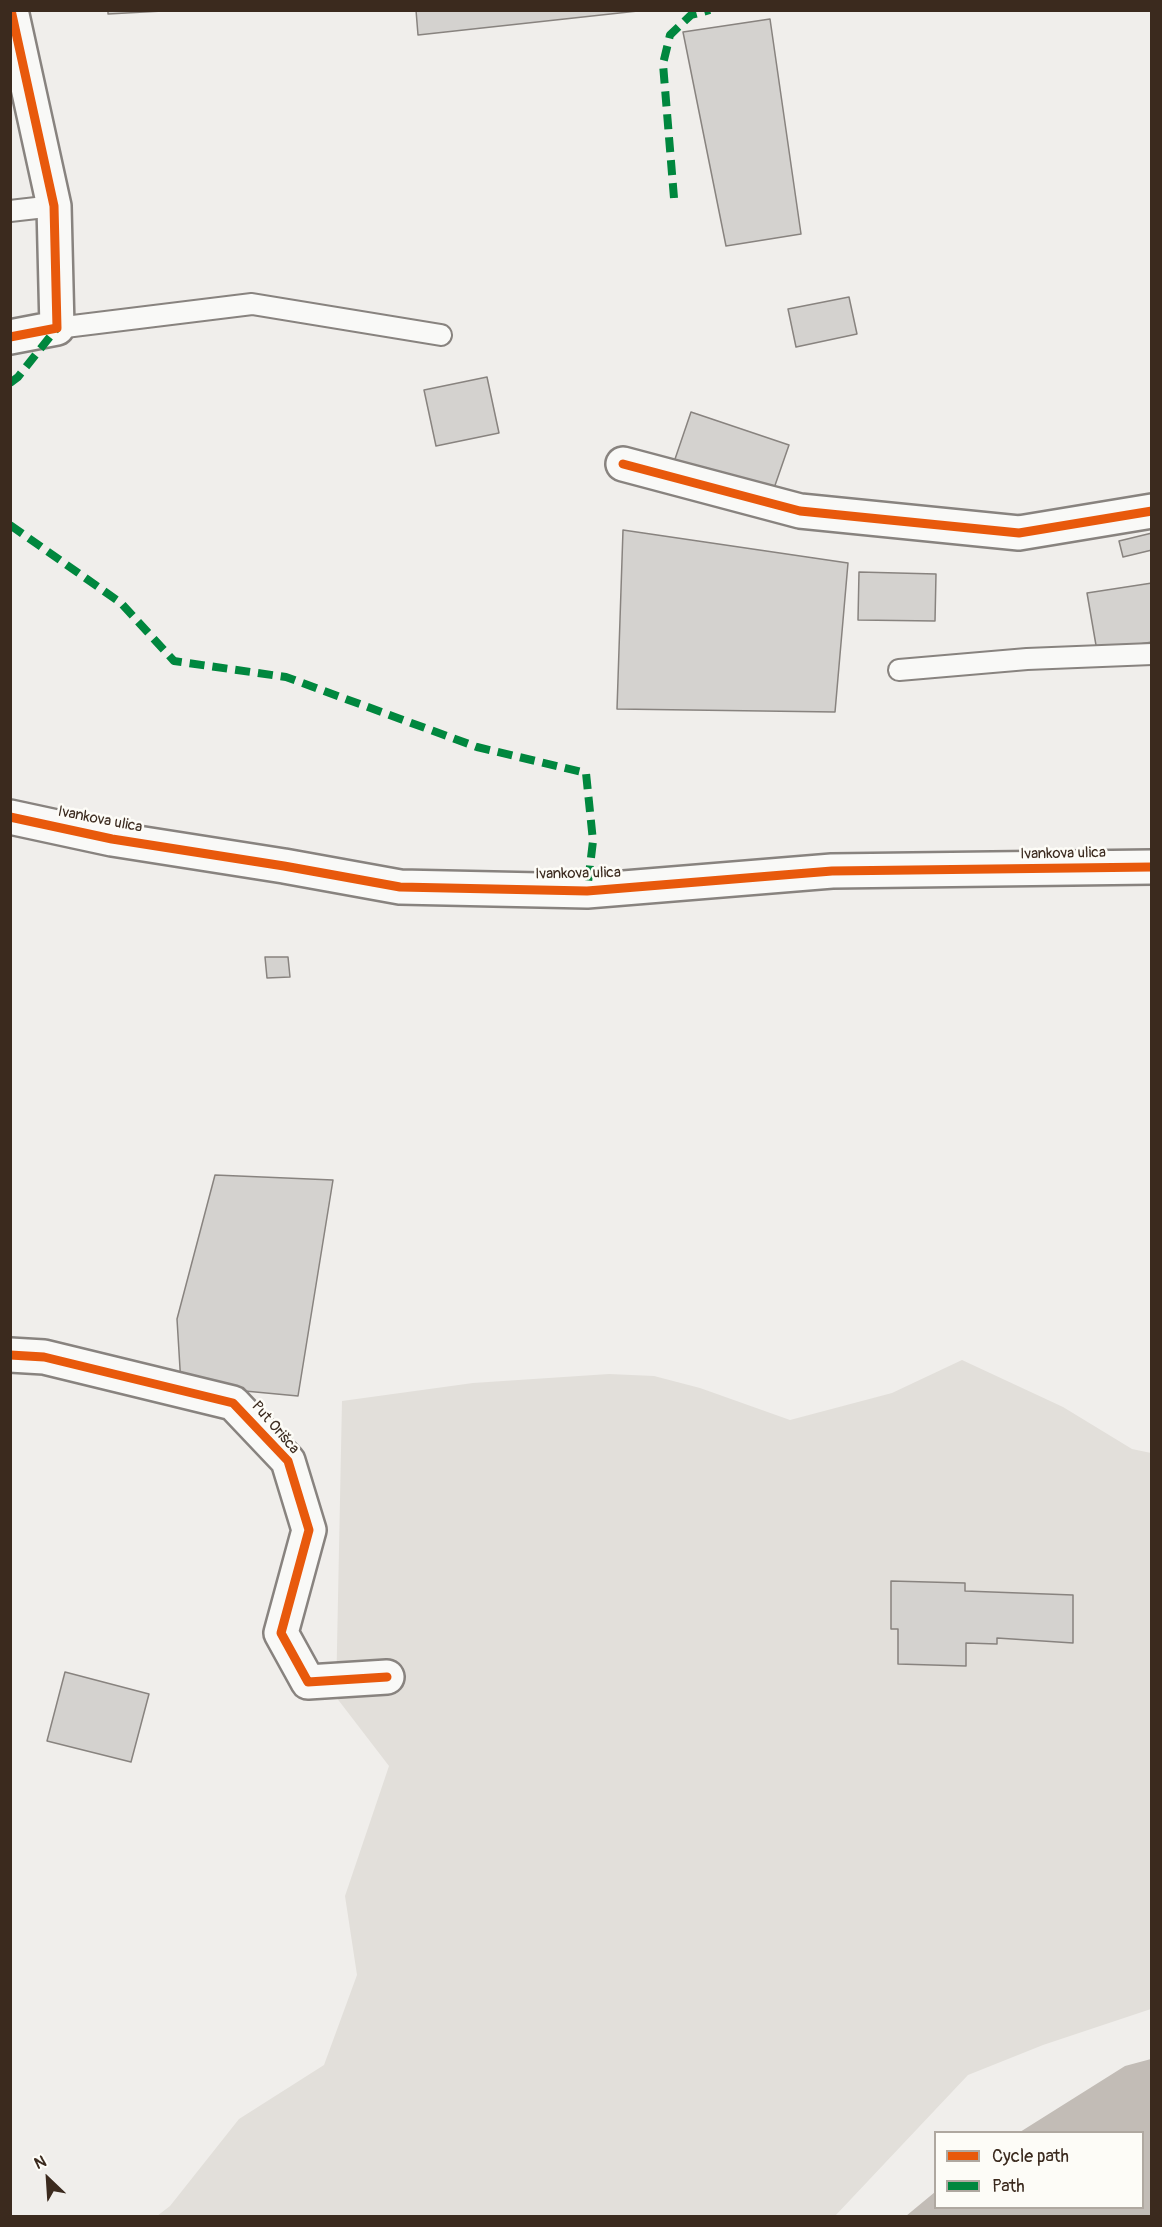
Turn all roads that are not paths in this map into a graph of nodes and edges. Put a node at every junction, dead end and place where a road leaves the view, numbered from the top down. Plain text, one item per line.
1 (11, 10) edge
2 (54, 206) junction
3 (10, 211) edge
4 (57, 328) junction
5 (441, 335) dead end
6 (10, 337) edge
7 (623, 464) dead end
8 (1152, 511) edge
9 (1152, 654) edge
10 (899, 670) dead end
11 (10, 817) edge
12 (1152, 867) edge
13 (10, 1355) edge
14 (387, 1677) dead end

1 - 2 street
2 - 3 lane
2 - 4 street
4 - 5 lane
4 - 6 street
7 - 8 street
9 - 10 lane
11 - 12 street, Ivankova ulica
13 - 14 street, Put Orišca

